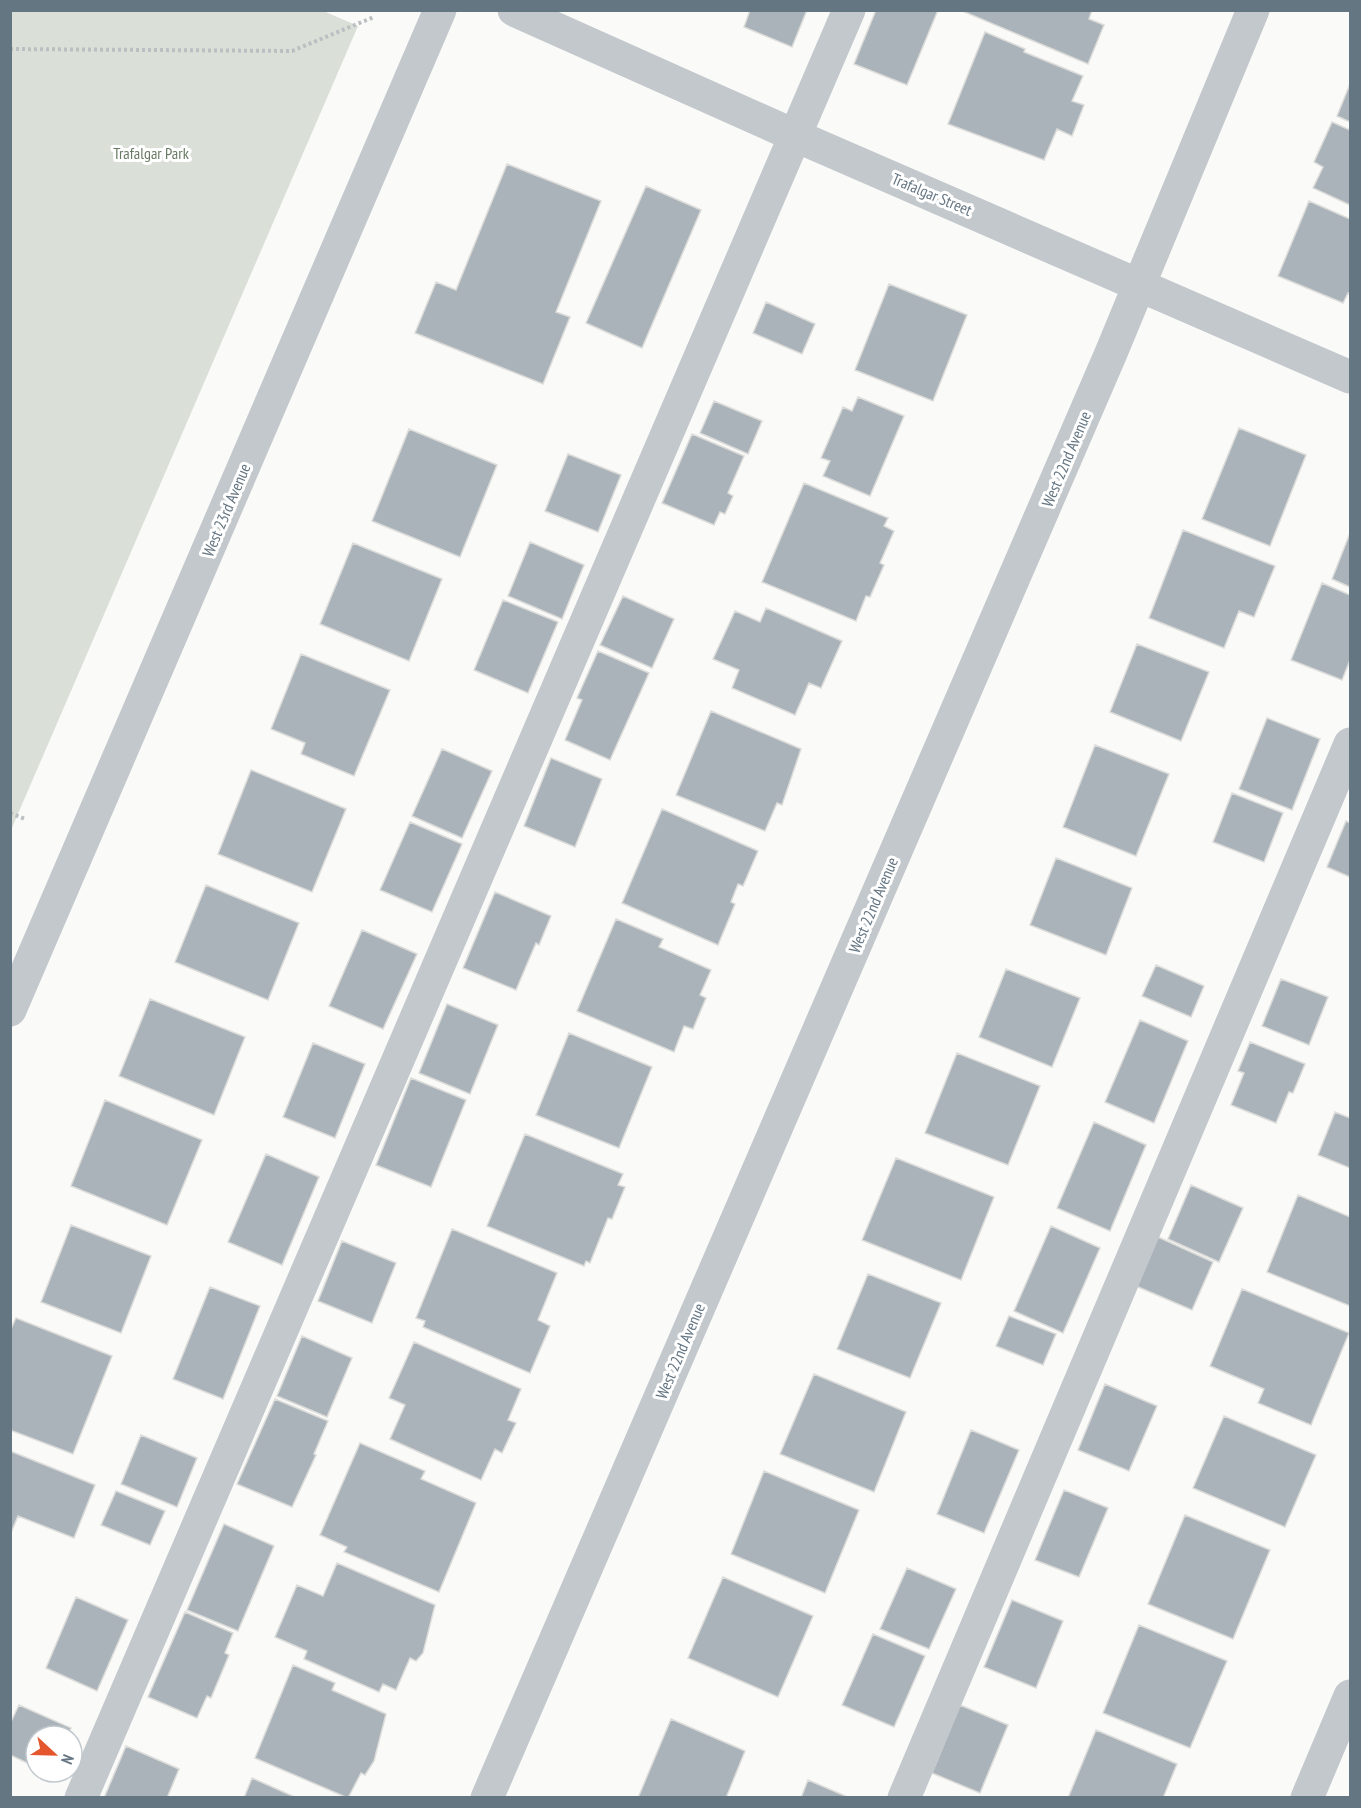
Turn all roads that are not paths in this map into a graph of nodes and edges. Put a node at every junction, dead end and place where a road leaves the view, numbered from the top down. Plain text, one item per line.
1 (440, 10) edge
2 (514, 10) edge
3 (849, 10) edge
4 (1253, 10) edge
5 (796, 136) junction
6 (1140, 284) junction
7 (1350, 377) edge
8 (1346, 765) edge
9 (10, 1010) edge
10 (1350, 1696) edge
11 (81, 1797) edge
12 (487, 1797) edge
13 (904, 1797) edge
14 (1307, 1797) edge

1 - 9 street, West 23rd Avenue
2 - 5 street, Trafalgar Street
3 - 5 street
4 - 6 street, West 22nd Avenue
5 - 6 street, Trafalgar Street
5 - 11 street
6 - 7 street, Trafalgar Street
6 - 12 street, West 22nd Avenue
8 - 13 street
10 - 14 street

